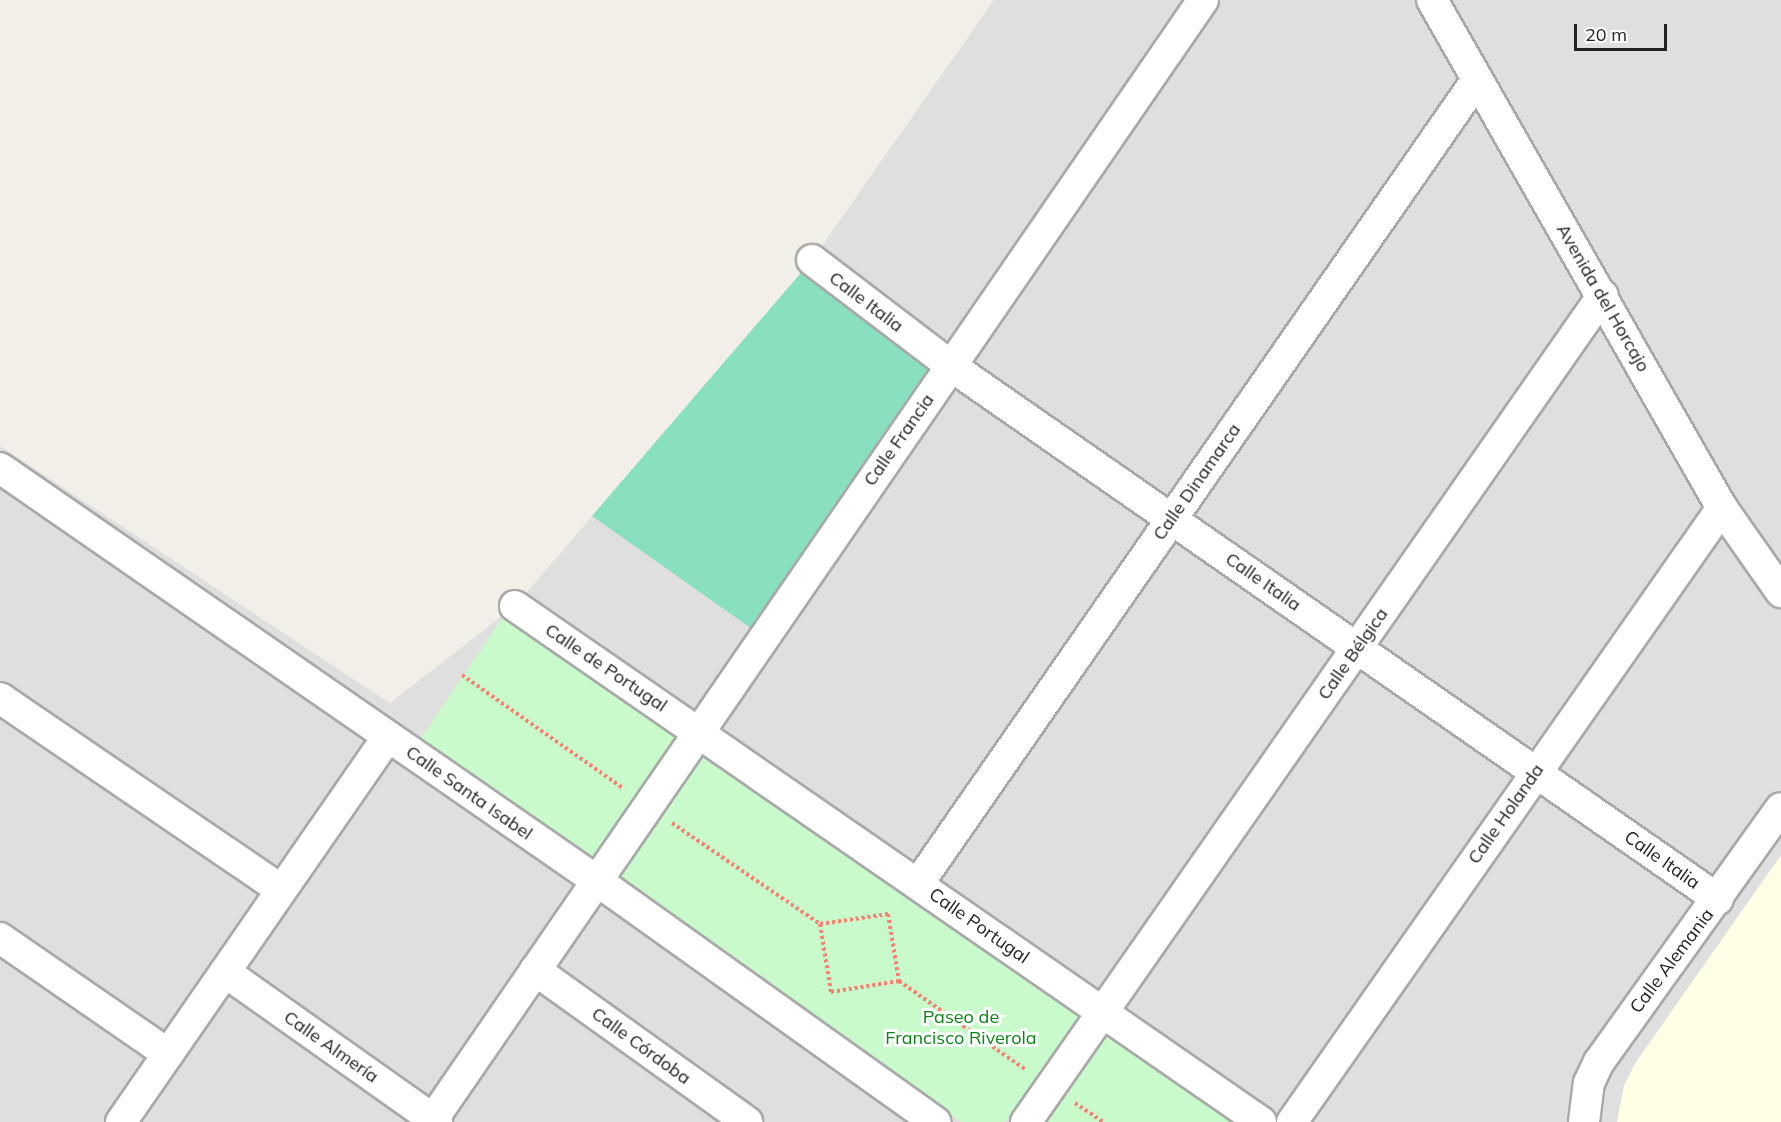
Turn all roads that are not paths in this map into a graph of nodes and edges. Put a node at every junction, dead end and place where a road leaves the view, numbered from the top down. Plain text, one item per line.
1 (1203, 0) edge
2 (1432, 0) edge
3 (1476, 81) junction
4 (812, 260) dead end
5 (1603, 295) junction
6 (951, 366) junction
7 (0, 468) edge
8 (1722, 508) junction
9 (1171, 518) junction
10 (1781, 592) edge
11 (515, 606) dead end
12 (1357, 648) junction
13 (0, 698) edge
14 (698, 729) junction
15 (388, 736) junction
16 (1535, 773) junction
17 (1781, 808) edge
18 (596, 880) junction
19 (918, 884) junction
20 (281, 890) junction
21 (1718, 899) junction
22 (0, 938) edge
23 (535, 970) junction
24 (225, 972) junction
25 (1103, 1013) junction
26 (168, 1054) junction
27 (434, 1121) edge
28 (121, 1122) edge
29 (747, 1122) edge
30 (935, 1122) edge
31 (1026, 1122) edge
32 (1261, 1122) edge
33 (1292, 1122) edge
34 (1584, 1122) edge

1 - 6 street, Calle Francia
2 - 3 street, Avenida del Horcajo
3 - 5 street, Avenida del Horcajo
3 - 9 street, Calle Dinamarca
4 - 6 street, Calle Italia
5 - 8 street, Avenida del Horcajo
5 - 12 street, Calle Bélgica
6 - 9 street, Calle Italia
6 - 14 street, Calle Francia
7 - 15 street, Calle Santa Isabel
8 - 10 street, Avenida del Horcajo
8 - 16 street, Calle Holanda
9 - 12 street, Calle Italia
9 - 19 street, Calle Dinamarca
11 - 14 street, Calle de Portugal
12 - 16 street, Calle Italia
12 - 25 street, Calle Bélgica
13 - 20 street
14 - 18 street, Calle Francia
14 - 19 street, Calle Portugal
15 - 18 street, Calle Santa Isabel
15 - 20 street
16 - 21 street, Calle Italia
16 - 33 street, Calle Holanda
17 - 21 street, Calle Alemania
18 - 23 street, Calle Francia
18 - 30 street, Calle Santa Isabel
19 - 25 street, Calle Portugal
20 - 24 street
21 - 34 street, Calle Alemania
22 - 26 street
23 - 27 street, Calle Francia
23 - 29 street, Calle Córdoba
24 - 26 street
24 - 27 street, Calle Almería
25 - 31 street, Calle Bélgica
25 - 32 street, Calle Portugal
26 - 28 street

